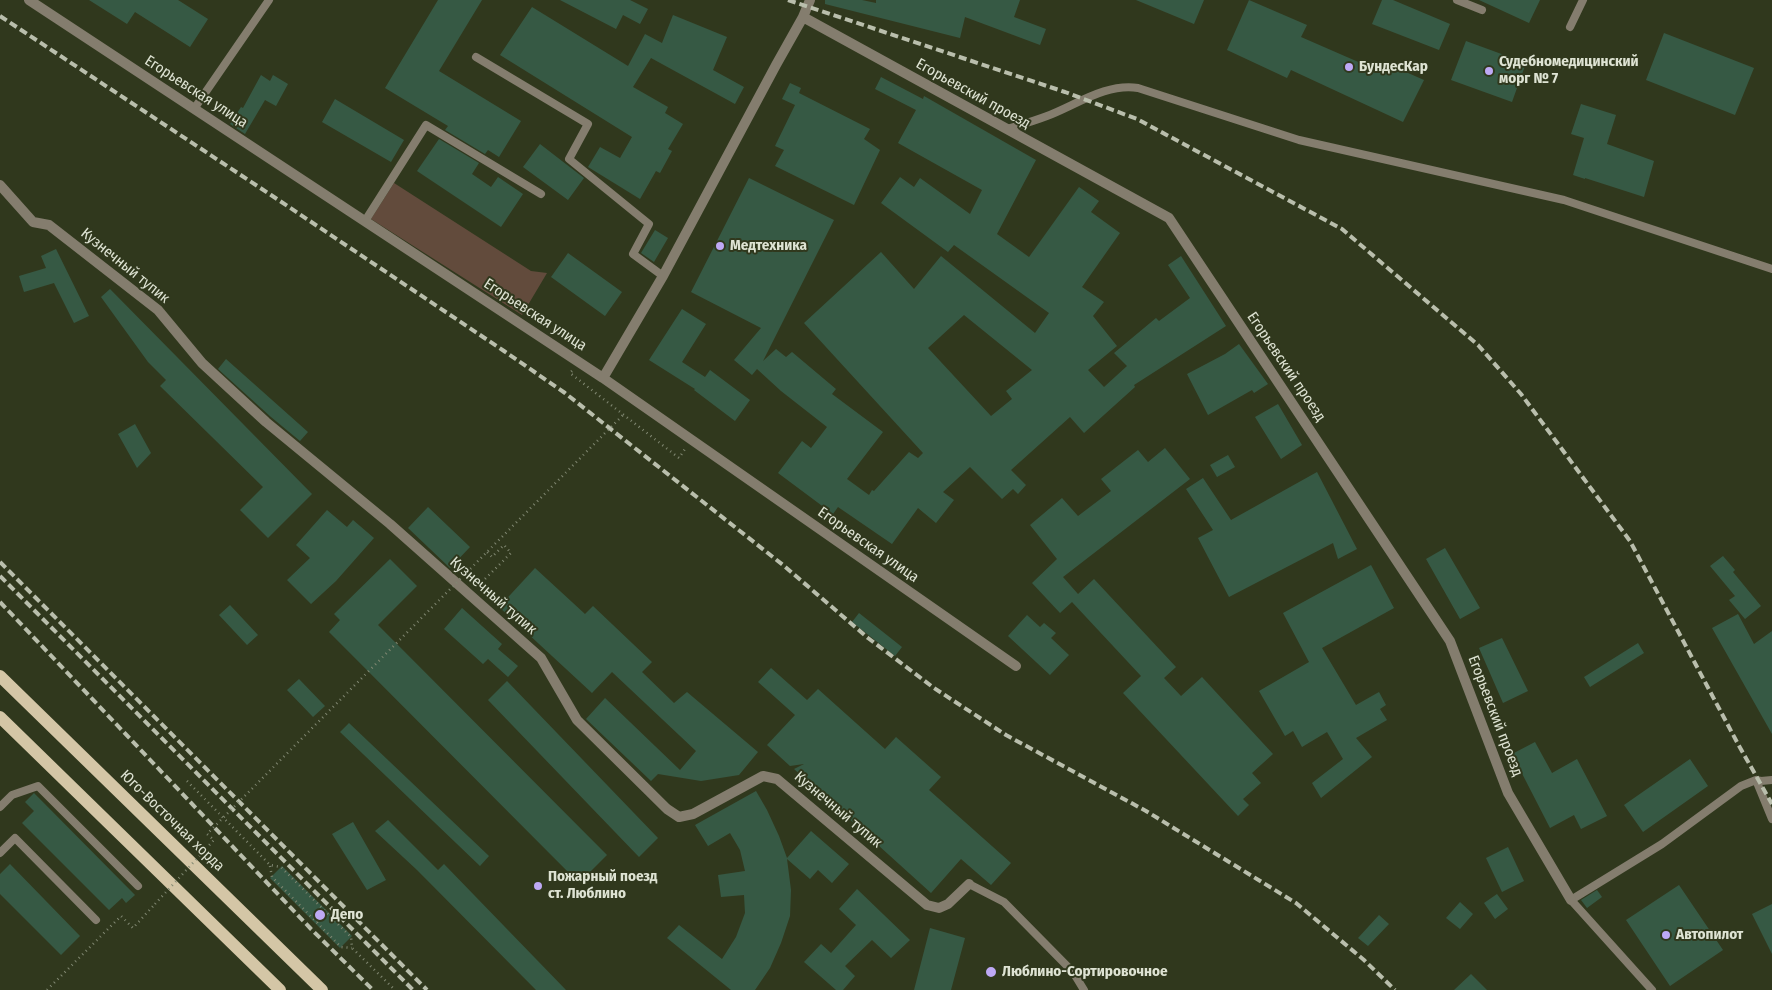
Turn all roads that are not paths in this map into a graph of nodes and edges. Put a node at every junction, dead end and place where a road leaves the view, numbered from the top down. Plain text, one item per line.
1 (29, 0) edge
2 (269, 0) edge
3 (810, 0) edge
4 (1457, 0) edge
5 (1583, 0) edge
6 (1482, 10) dead end
7 (803, 17) junction
8 (1570, 28) dead end
9 (476, 57) dead end
10 (194, 109) junction
11 (1007, 129) junction
12 (0, 185) edge
13 (542, 194) dead end
14 (365, 221) junction
15 (1772, 269) edge
16 (664, 276) junction
17 (604, 378) junction
18 (1016, 666) dead end
19 (0, 676) edge
20 (0, 717) edge
21 (1756, 780) junction
22 (1772, 780) edge
23 (0, 807) edge
24 (1772, 819) edge
25 (0, 853) edge
26 (969, 884) joint
27 (138, 886) dead end
28 (1571, 900) junction
29 (96, 920) dead end
30 (280, 990) edge
31 (322, 990) edge
32 (1084, 990) edge
33 (1652, 990) edge

1 - 10 street, Егорьевская улица
2 - 10 lane
3 - 7 street
4 - 6 lane
5 - 8 lane
7 - 11 street, Егорьевский проезд
7 - 16 street
9 - 16 lane
10 - 14 street, Егорьевская улица
11 - 15 lane
11 - 28 street, Егорьевский проезд
12 - 26 street, Кузнечный тупик
13 - 14 lane
14 - 17 street, Егорьевская улица
16 - 17 street
17 - 18 street, Егорьевская улица
19 - 31 main road, Юго-Восточная хорда
20 - 30 main road
21 - 22 lane
21 - 24 lane
21 - 28 lane
23 - 27 lane
25 - 29 lane
26 - 32 lane
28 - 33 lane

